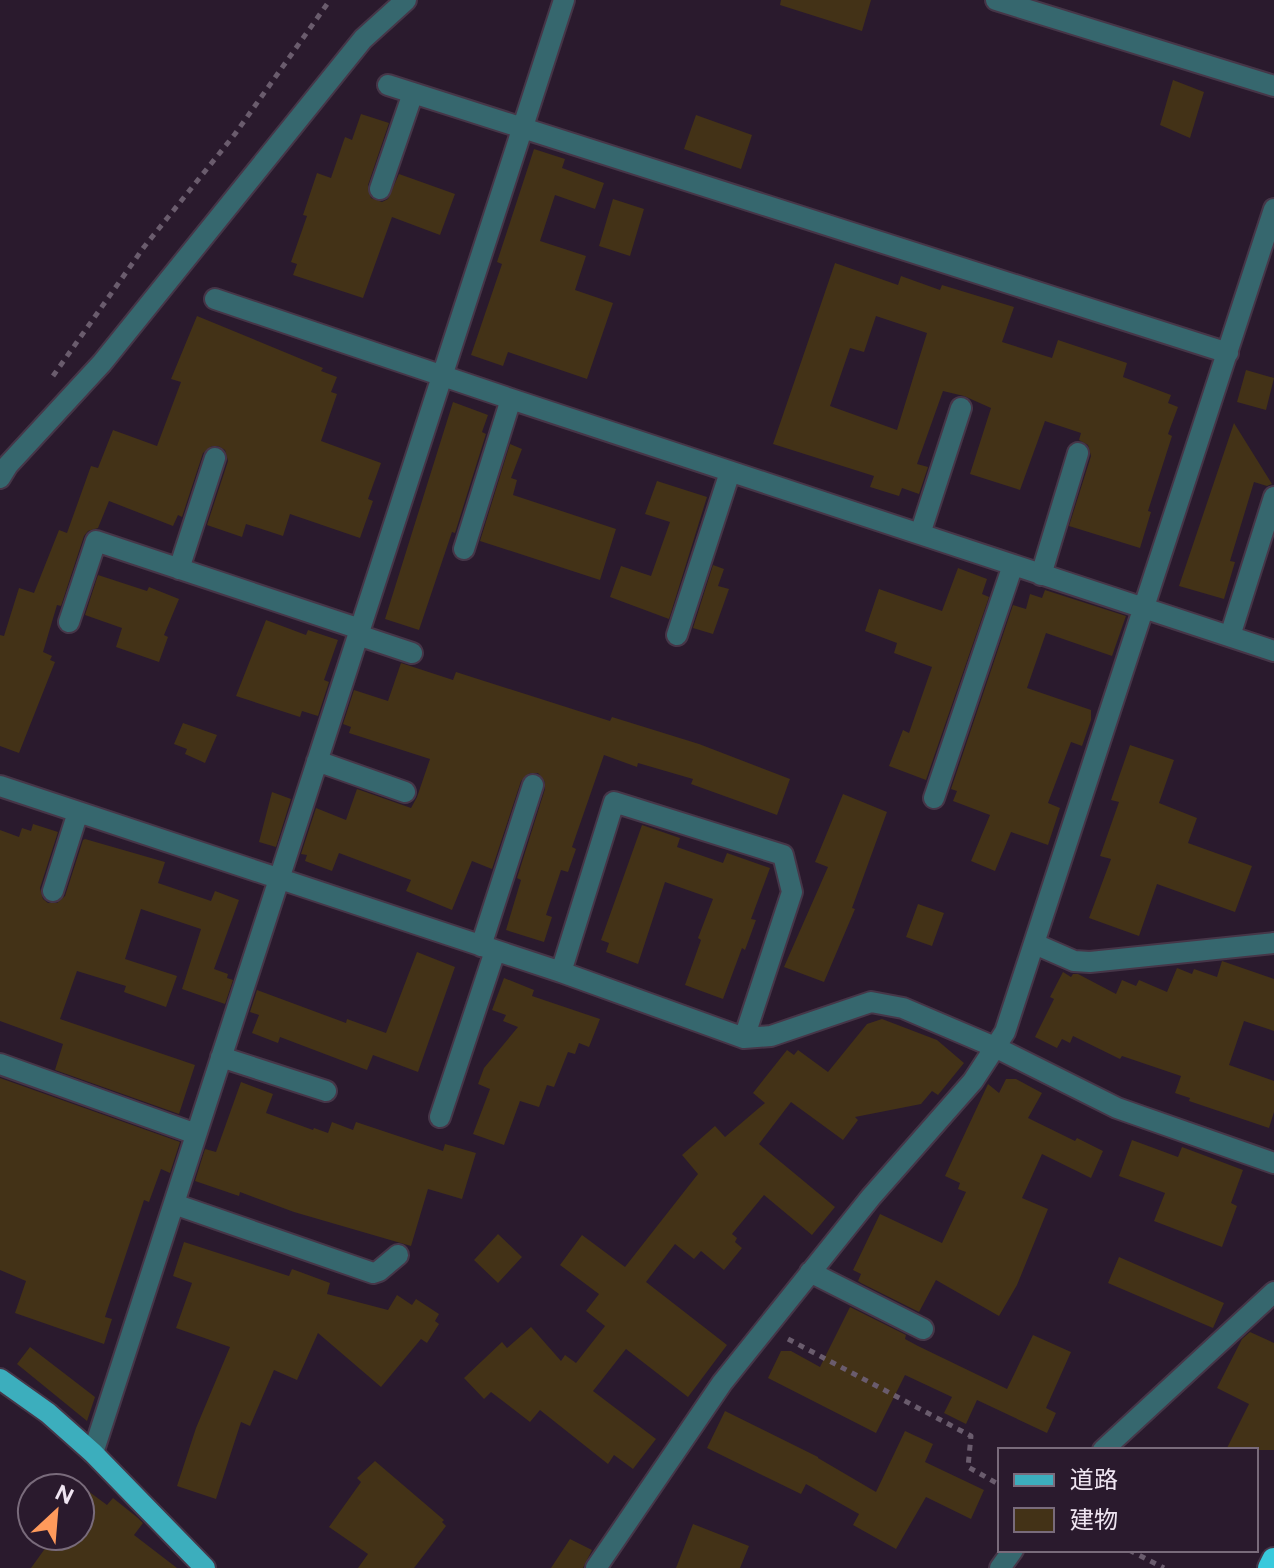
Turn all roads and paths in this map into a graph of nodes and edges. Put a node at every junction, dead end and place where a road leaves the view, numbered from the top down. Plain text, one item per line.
1 (330, 0) edge
2 (406, 0) edge
3 (564, 0) edge
4 (996, 0) edge
5 (388, 85) dead end
6 (1274, 86) edge
7 (413, 93) junction
8 (523, 127) junction
9 (380, 189) dead end
10 (1274, 209) edge
11 (215, 299) dead end
12 (1228, 353) junction
13 (441, 376) junction
14 (47, 385) dead end
15 (511, 399) junction
16 (961, 408) dead end
17 (1078, 453) dead end
18 (215, 458) dead end
19 (730, 472) junction
20 (0, 478) edge
21 (1274, 497) edge
22 (920, 534) junction
23 (464, 549) dead end
24 (1013, 565) junction
25 (179, 569) junction
26 (1041, 575) junction
27 (1144, 608) junction
28 (69, 622) dead end
29 (359, 632) junction
30 (677, 635) dead end
31 (1230, 636) junction
32 (1274, 651) edge
33 (412, 653) dead end
34 (317, 761) junction
35 (533, 785) dead end
36 (0, 786) edge
37 (405, 792) dead end
38 (934, 798) dead end
39 (78, 812) junction
40 (279, 878) junction
41 (53, 891) dead end
42 (1274, 943) edge
43 (1035, 944) junction
44 (488, 948) junction
45 (561, 972) junction
46 (744, 1038) junction
47 (997, 1048) junction
48 (221, 1057) junction
49 (0, 1064) edge
50 (326, 1091) dead end
51 (440, 1117) dead end
52 (196, 1134) junction
53 (1274, 1163) edge
54 (174, 1204) junction
55 (398, 1255) dead end
56 (810, 1272) junction
57 (1274, 1292) edge
58 (766, 1327) junction
59 (923, 1329) dead end
60 (0, 1379) edge
61 (1105, 1448) edge
62 (93, 1453) junction
63 (998, 1484) edge
64 (1133, 1552) edge
65 (1274, 1560) edge
66 (205, 1568) edge
67 (596, 1568) edge
68 (1164, 1568) edge
69 (1270, 1568) edge

1 - 14 path
2 - 20 street
3 - 8 street
4 - 6 street
5 - 7 street
7 - 8 street
7 - 9 street
8 - 12 street
8 - 13 street
10 - 12 street
11 - 13 street
12 - 27 street
13 - 15 street
13 - 29 street
15 - 19 street
15 - 23 street
16 - 22 street
17 - 26 street
18 - 25 street
19 - 22 street
19 - 30 street
21 - 31 street
22 - 24 street
24 - 26 street
24 - 38 street
25 - 28 street
25 - 29 street
26 - 27 street
27 - 31 street
27 - 43 street
29 - 33 street
29 - 34 street
31 - 32 street
34 - 37 street
34 - 40 street
35 - 44 street
36 - 39 street
39 - 40 street
39 - 41 street
40 - 44 street
40 - 48 street
42 - 43 street
43 - 47 street
44 - 45 street
44 - 51 street
45 - 46 street
45 - 46 street
46 - 47 street
47 - 53 street
47 - 56 street
48 - 50 street
48 - 52 street
49 - 52 street
52 - 54 street
54 - 55 street
54 - 62 street
56 - 58 street
56 - 59 street
57 - 61 street
58 - 63 path
58 - 67 street
60 - 62 main road
62 - 66 main road
64 - 68 path
65 - 69 highway

